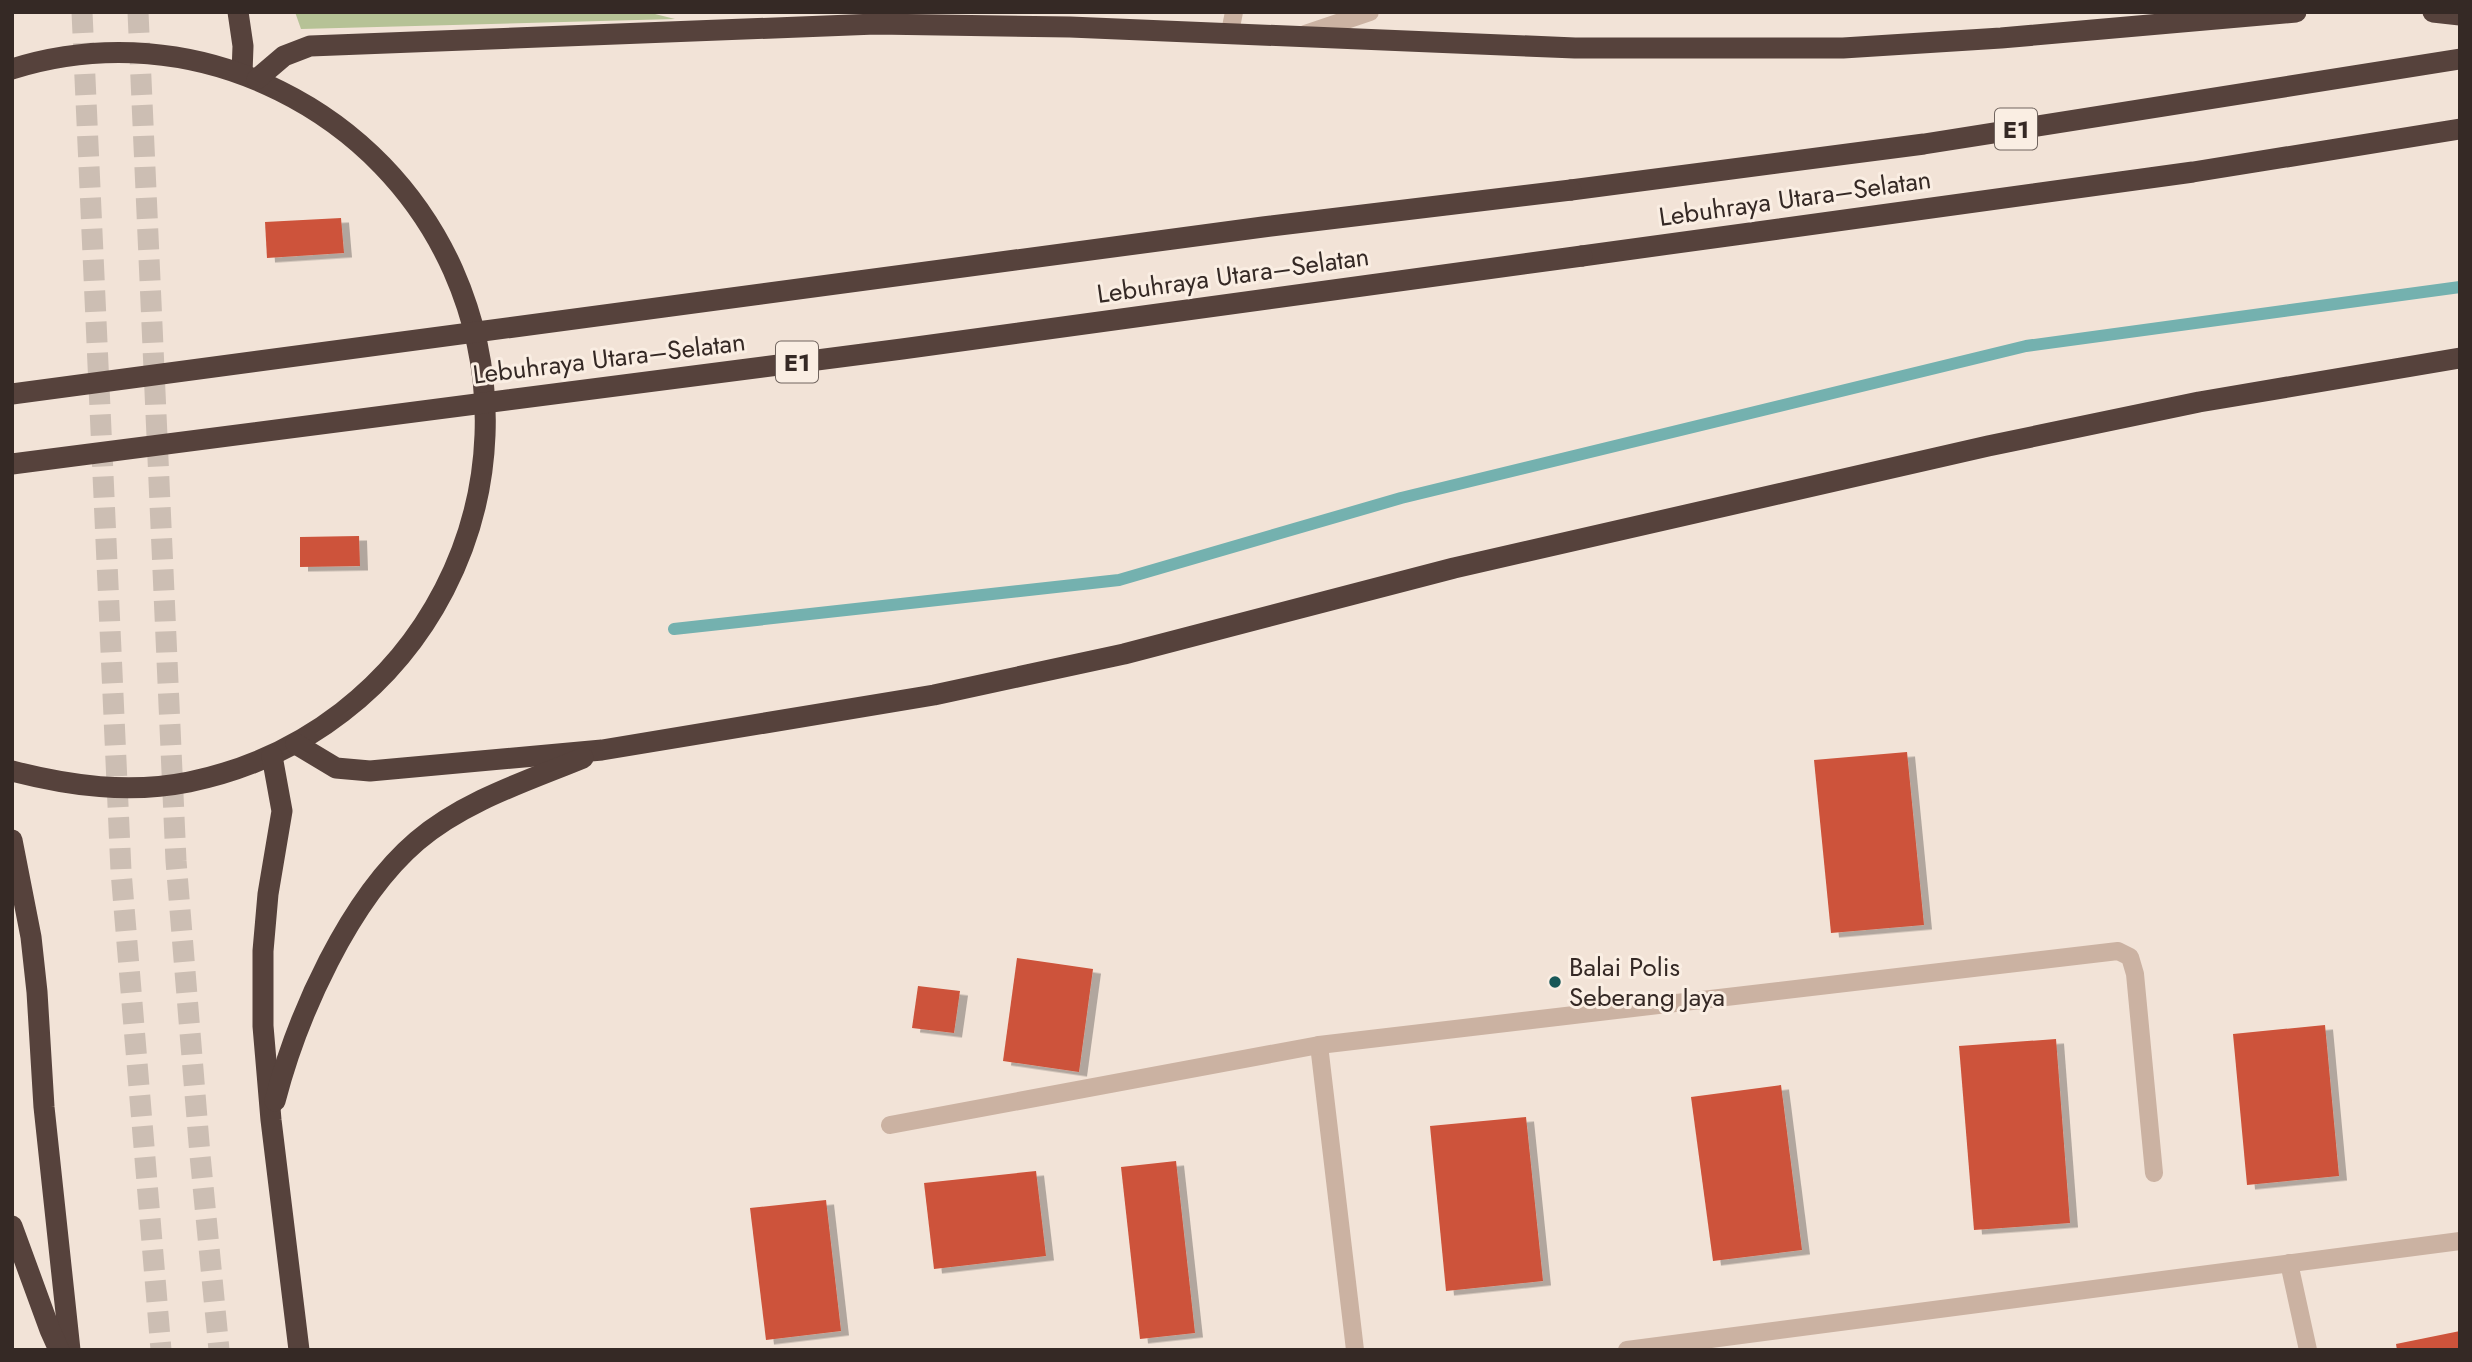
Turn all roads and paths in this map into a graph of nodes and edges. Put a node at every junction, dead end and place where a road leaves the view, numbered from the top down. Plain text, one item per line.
1 (238, 12) edge
2 (852, 12) edge
3 (1370, 12) edge
4 (2295, 12) edge
5 (2433, 12) edge
6 (2460, 15) edge
7 (1232, 22) edge
8 (876, 24) junction
9 (1295, 37) junction
10 (2460, 59) edge
11 (12, 69) edge
12 (250, 76) junction
13 (2460, 129) edge
14 (2460, 358) edge
15 (12, 394) edge
16 (12, 464) edge
17 (296, 744) junction
18 (602, 750) junction
19 (272, 755) junction
20 (12, 771) edge
21 (12, 839) edge
22 (1319, 1045) junction
23 (271, 1119) junction
24 (890, 1125) dead end
25 (2154, 1173) dead end
26 (12, 1226) edge
27 (2460, 1241) edge
28 (2289, 1263) junction
29 (1742, 1343) edge
30 (59, 1350) edge
31 (70, 1350) edge
32 (299, 1350) edge
33 (1355, 1350) edge
34 (1627, 1350) edge
35 (2308, 1350) edge

1 - 12 highway
2 - 8 highway
3 - 9 street
4 - 9 highway
5 - 6 highway
7 - 8 highway
7 - 9 highway
8 - 12 highway
10 - 15 highway, Lebuhraya Utara–Selatan / E1, bridge
11 - 12 highway
12 - 17 highway
13 - 16 highway, Lebuhraya Utara–Selatan / E1, bridge
14 - 18 highway
17 - 18 highway
17 - 19 highway
18 - 23 highway
19 - 20 highway
19 - 23 highway
21 - 31 highway
22 - 24 street
22 - 25 street
22 - 33 street
23 - 32 highway
26 - 30 highway
27 - 28 street
28 - 29 street
28 - 35 street
29 - 34 street

